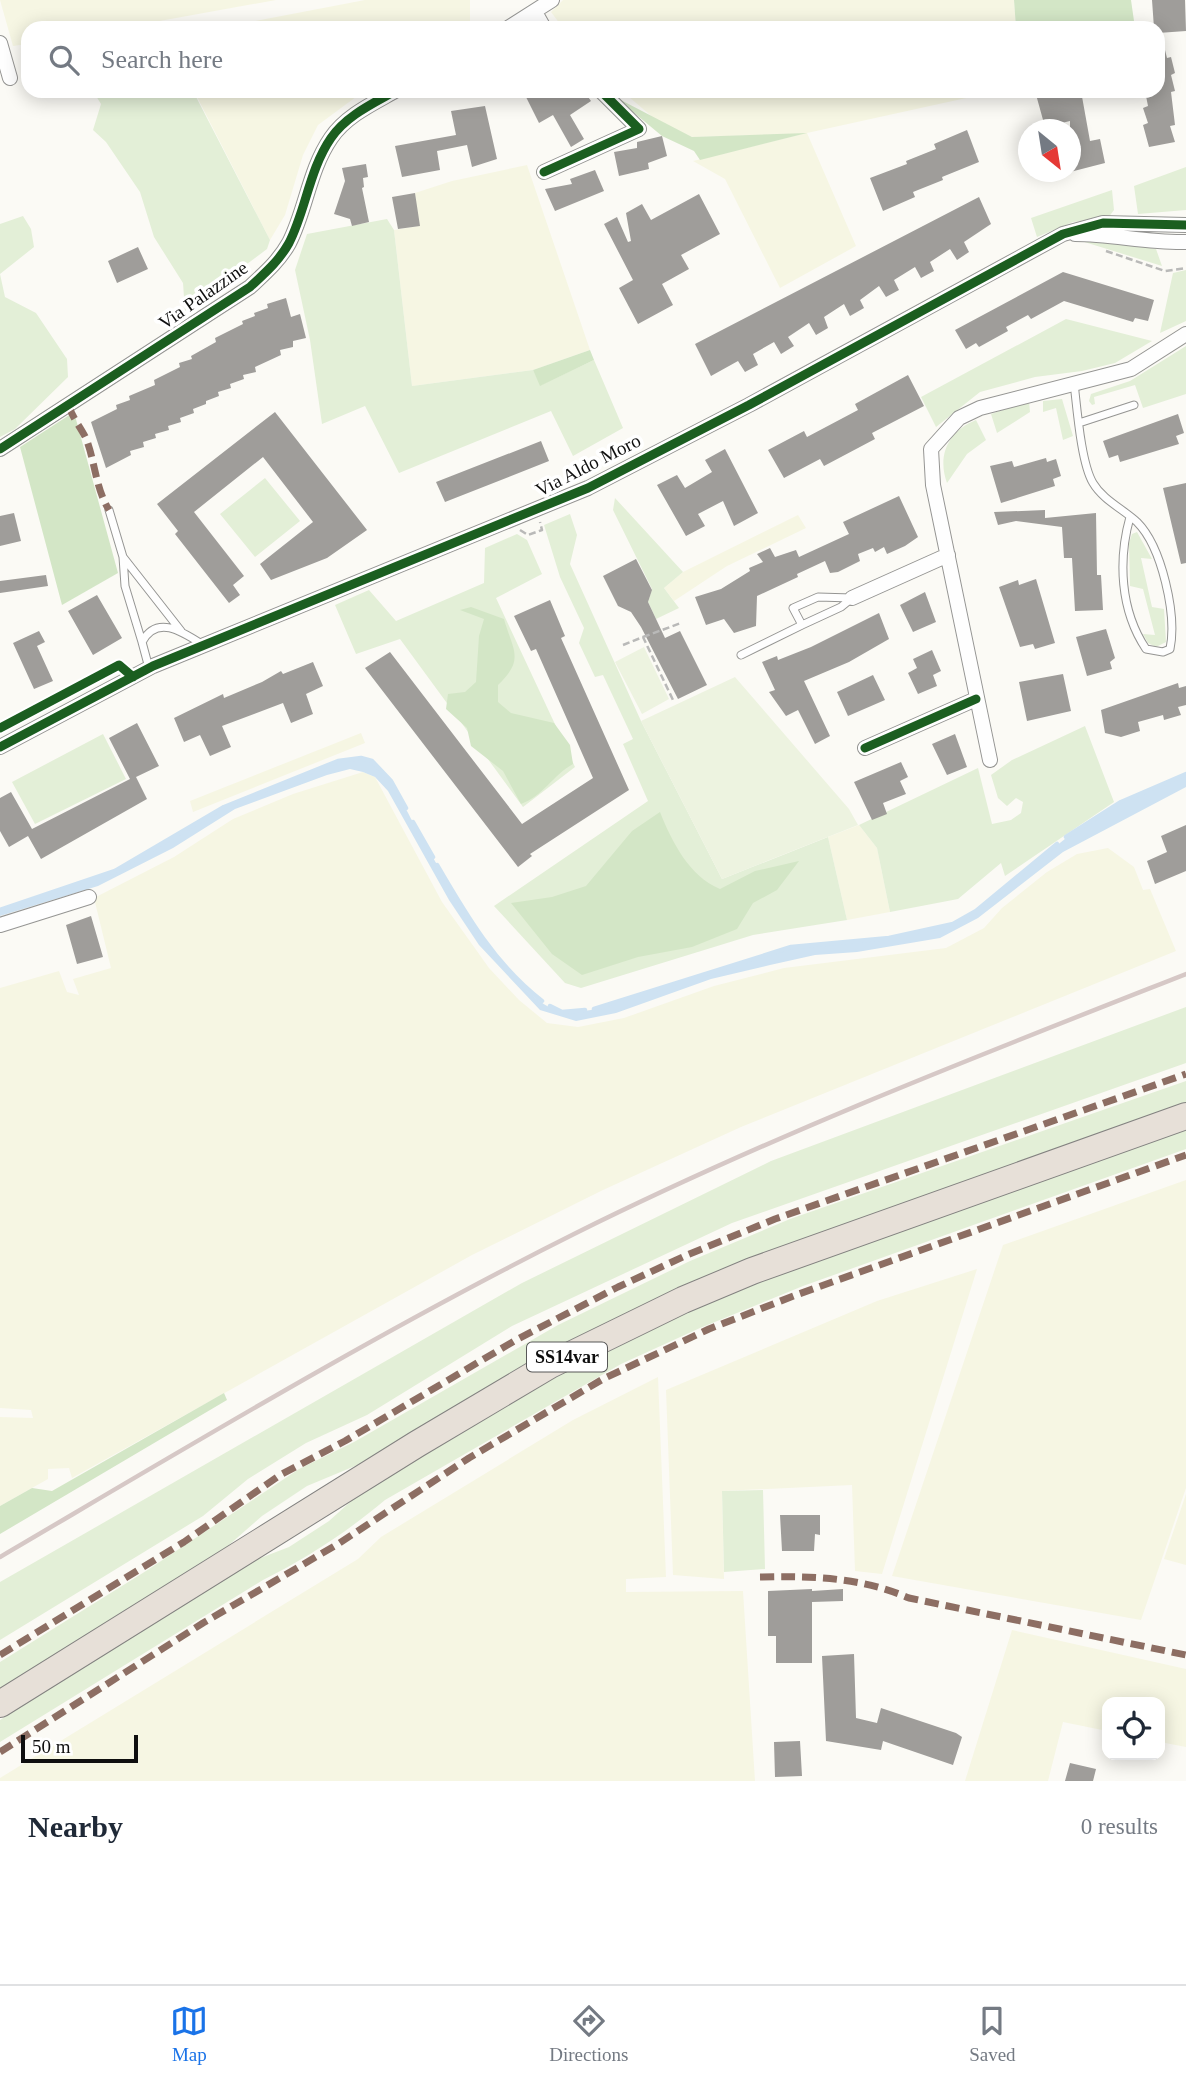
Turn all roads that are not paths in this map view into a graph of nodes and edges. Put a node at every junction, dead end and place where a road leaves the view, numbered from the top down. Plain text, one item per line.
1 (552, 0) edge
2 (535, 12) junction
3 (520, 21) edge
4 (540, 21) edge
5 (0, 43) edge
6 (10, 78) dead end
7 (382, 98) edge
8 (608, 98) edge
9 (544, 172) dead end
10 (1186, 225) edge
11 (1152, 226) junction
12 (1186, 233) edge
13 (1063, 234) junction
14 (1186, 242) edge
15 (1186, 334) edge
16 (1074, 383) junction
17 (1134, 405) dead end
18 (1079, 423) junction
19 (0, 449) edge
20 (109, 510) dead end
21 (1130, 517) junction
22 (948, 555) junction
23 (123, 556) junction
24 (852, 598) junction
25 (802, 625) junction
26 (181, 631) junction
27 (142, 642) junction
28 (203, 646) junction
29 (741, 655) dead end
30 (149, 668) junction
31 (976, 699) junction
32 (0, 747) edge
33 (865, 748) dead end
34 (990, 760) dead end
35 (89, 897) dead end
36 (0, 925) edge
37 (1186, 1116) edge
38 (0, 1704) edge

1 - 2 street
2 - 3 street
2 - 4 street
5 - 6 street
7 - 19 street, Via Palazzine
8 - 9 street
10 - 11 street, Via Aldo Moro
11 - 12 street, Via Aldo Moro
11 - 13 street, Via Aldo Moro
13 - 14 street, Via Aldo Moro
13 - 28 street, Via Aldo Moro
15 - 16 street
16 - 18 lane
16 - 22 street
17 - 18 lane
18 - 21 lane
20 - 23 lane
21 - 21 lane
22 - 24 street
22 - 31 street
23 - 26 lane
23 - 27 lane
24 - 25 lane
24 - 25 lane
25 - 29 lane
26 - 27 lane
26 - 28 lane
27 - 30 lane
28 - 30 street, Via Aldo Moro
30 - 32 street, Via Aldo Moro
31 - 33 street
31 - 34 street
35 - 36 street
37 - 38 highway, SS14var

